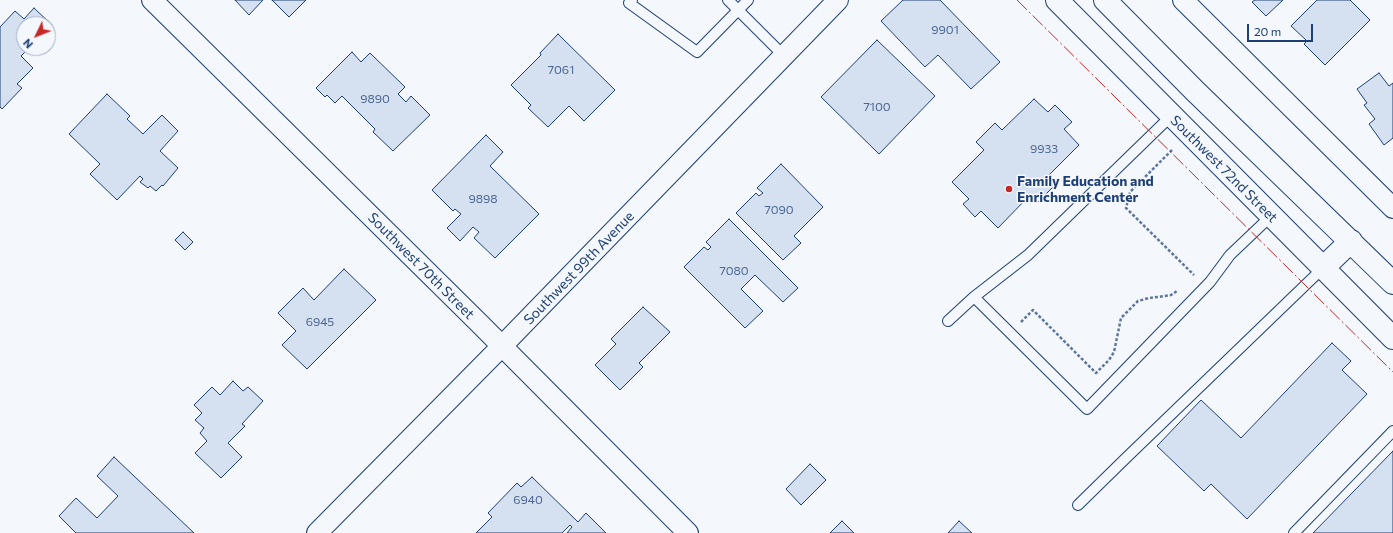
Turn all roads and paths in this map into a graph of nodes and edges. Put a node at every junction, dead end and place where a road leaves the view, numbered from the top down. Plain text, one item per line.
1 (152, 0) edge
2 (632, 0) edge
3 (728, 0) edge
4 (748, 0) edge
5 (838, 0) edge
6 (1056, 0) edge
7 (1105, 0) edge
8 (1184, 0) edge
9 (738, 10) junction
10 (784, 56) junction
11 (1195, 91) junction
12 (1171, 116) junction
13 (1172, 150) dead end
14 (1392, 206) edge
15 (1271, 216) junction
16 (1351, 241) junction
17 (1323, 268) junction
18 (1189, 280) dead end
19 (1393, 283) edge
20 (1178, 290) dead end
21 (974, 297) junction
22 (948, 321) dead end
23 (1018, 325) dead end
24 (1393, 338) edge
25 (502, 346) junction
26 (1393, 431) edge
27 (1078, 505) dead end
28 (317, 533) edge
29 (688, 533) edge
30 (1294, 533) edge

1 - 25 street, Southwest 70th Street
2 - 9 lane
3 - 9 lane
4 - 9 lane
5 - 10 street, Southwest 99th Avenue
6 - 12 main road, Southwest 72nd Street
7 - 11 main road
8 - 14 street
9 - 10 lane
10 - 25 street, Southwest 99th Avenue
11 - 12 main road
11 - 16 main road
12 - 15 main road, Southwest 72nd Street
12 - 21 lane
13 - 18 path
15 - 17 main road, Southwest 72nd Street
15 - 21 lane
16 - 17 main road
16 - 19 main road
17 - 24 main road, Southwest 72nd Street
17 - 27 lane
20 - 23 path
21 - 22 lane
25 - 28 street, Southwest 99th Avenue
25 - 29 street, Southwest 70th Street
26 - 30 lane

